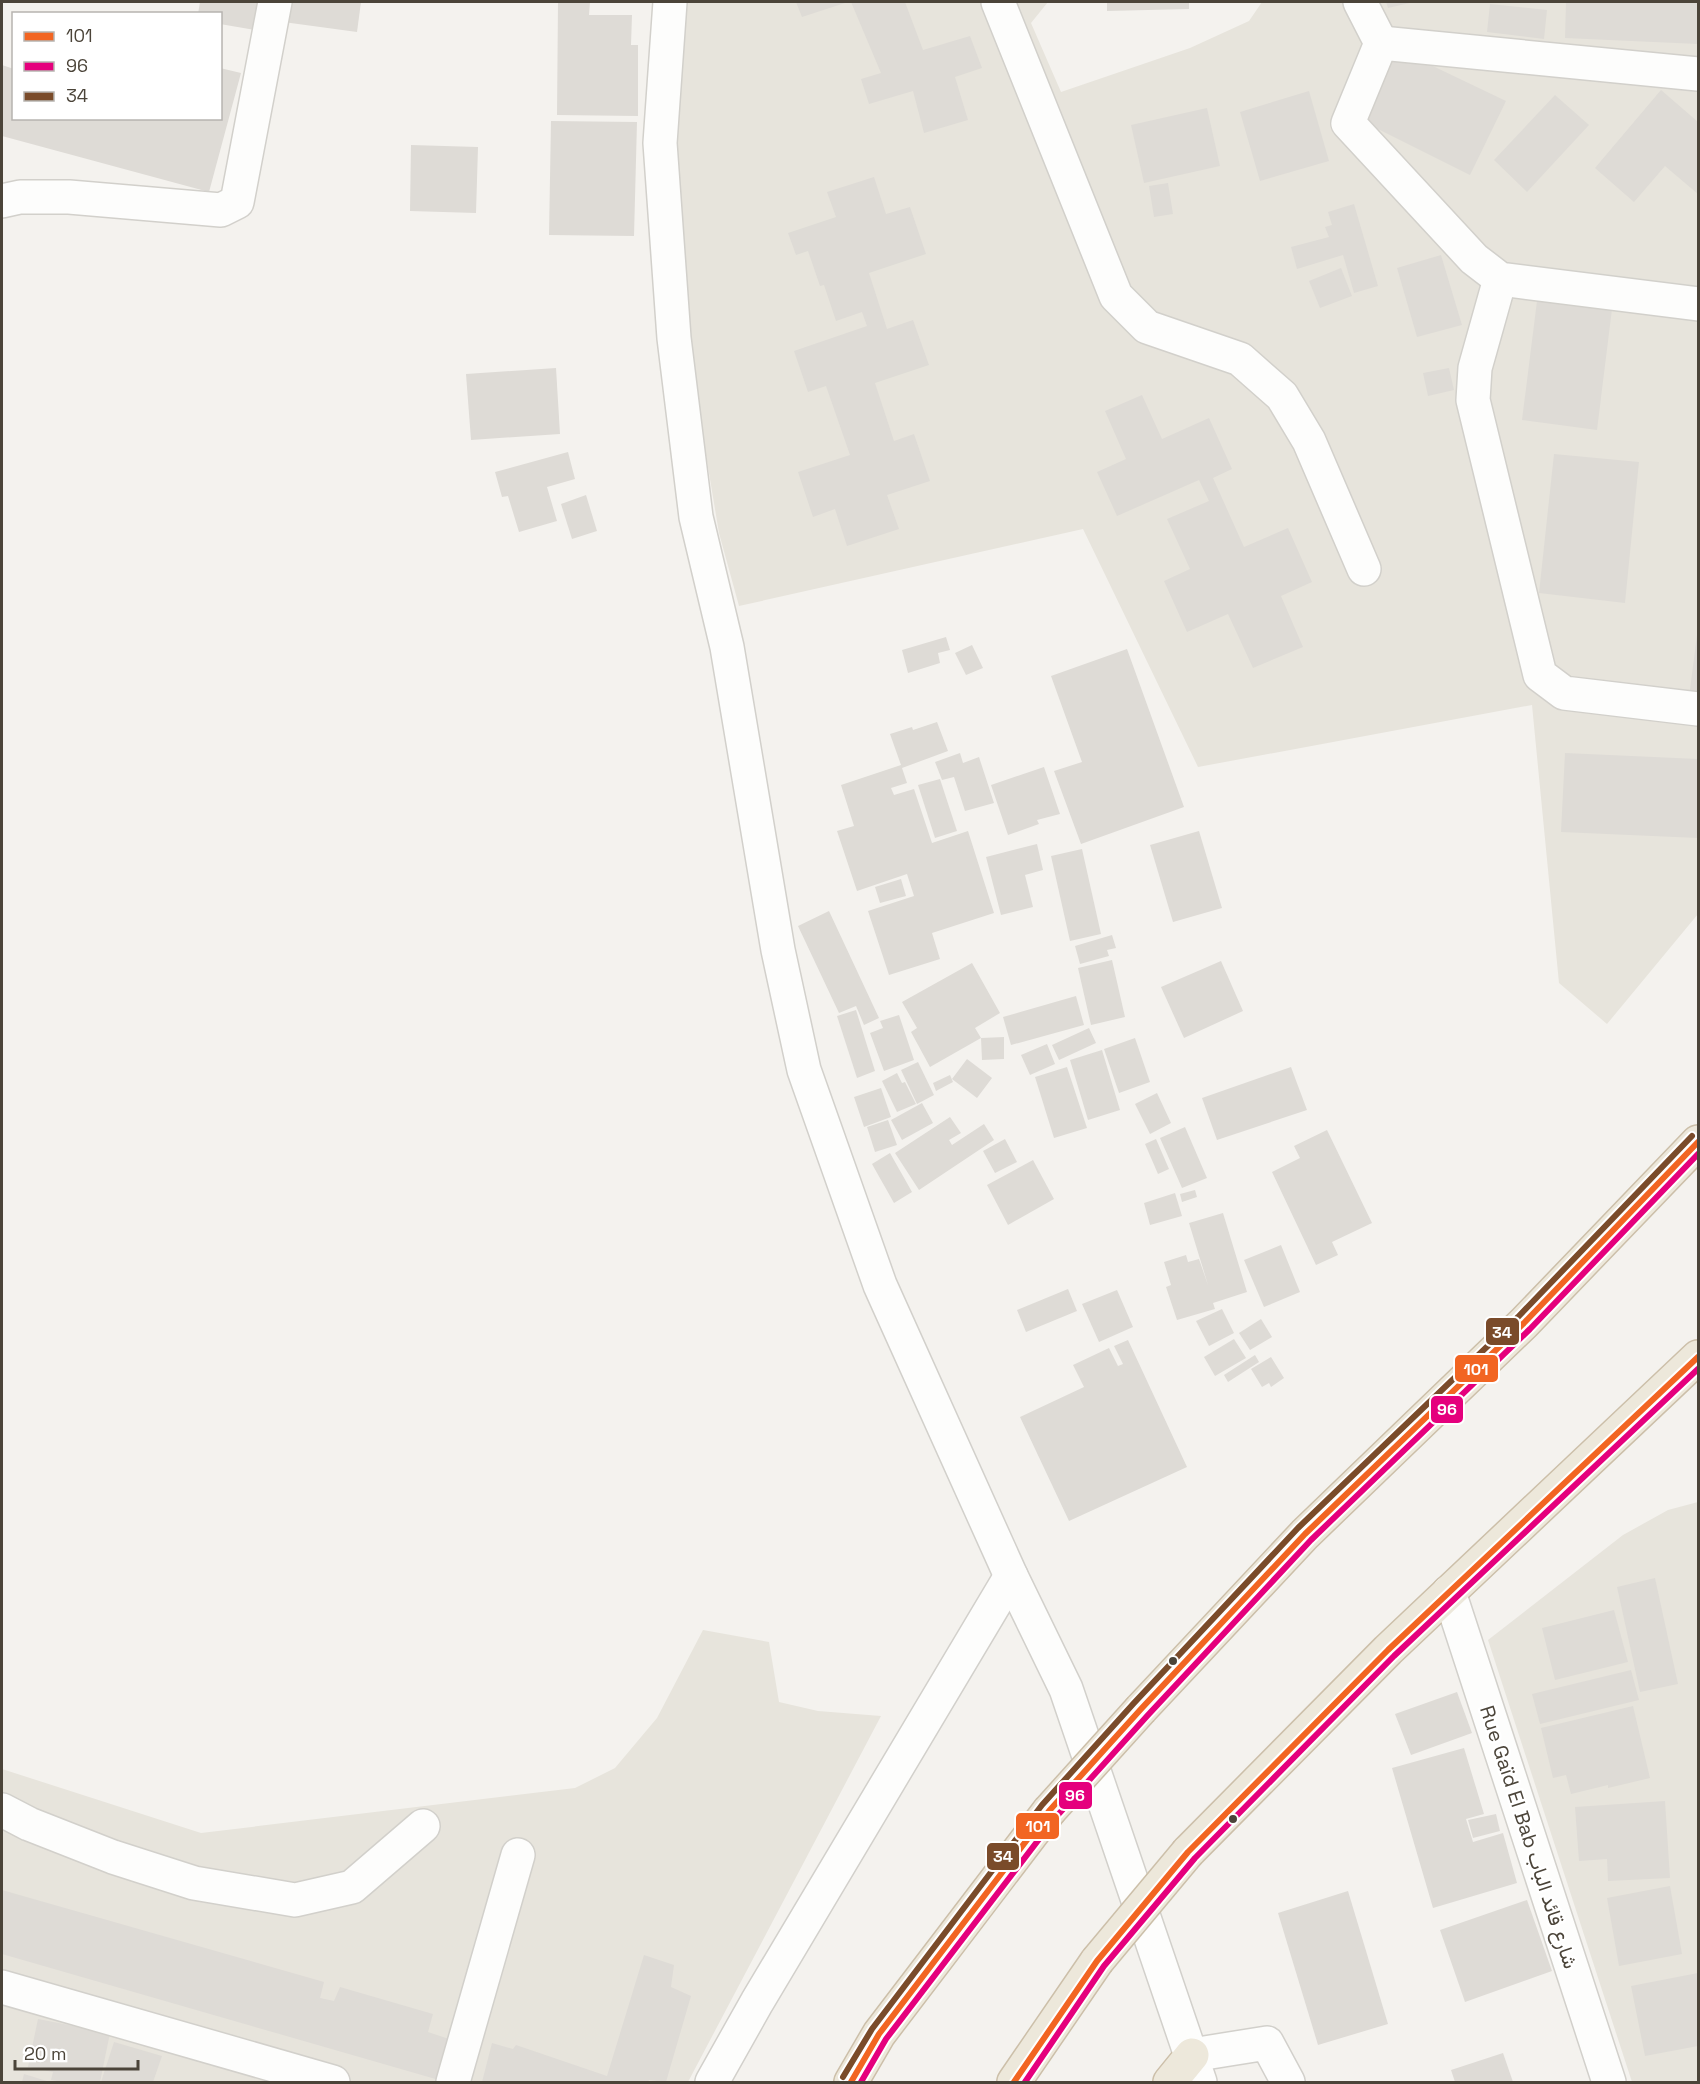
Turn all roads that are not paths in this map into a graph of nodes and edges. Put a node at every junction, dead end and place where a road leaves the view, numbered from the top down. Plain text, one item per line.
1 (275, 2) edge
2 (670, 2) edge
3 (998, 2) edge
4 (1360, 2) edge
5 (1382, 43) junction
6 (1698, 74) edge
7 (2, 201) edge
8 (1500, 279) junction
9 (1698, 304) edge
10 (1364, 569) dead end
11 (1698, 709) edge
12 (1698, 1142) edge
13 (1698, 1357) edge
14 (1011, 1576) junction
15 (1449, 1592) junction
16 (2, 1810) edge
17 (423, 1826) dead end
18 (518, 1855) dead end
19 (2, 1987) edge
20 (1194, 2073) edge
21 (333, 2082) edge
22 (453, 2082) edge
23 (712, 2082) edge
24 (851, 2082) edge
25 (1014, 2082) edge
26 (1170, 2082) edge
27 (1288, 2082) edge
28 (1609, 2082) edge

1 - 7 street
2 - 14 street
3 - 10 street
4 - 5 street
5 - 6 street
5 - 8 street
8 - 9 street
8 - 11 street
12 - 24 highway, bridge
13 - 15 highway
14 - 20 street
14 - 23 street
15 - 25 highway, bridge
15 - 28 street, Rue Gaïd El Bab شارع قائد الباب
16 - 17 street
18 - 22 street
19 - 21 street
20 - 26 highway
20 - 27 street

